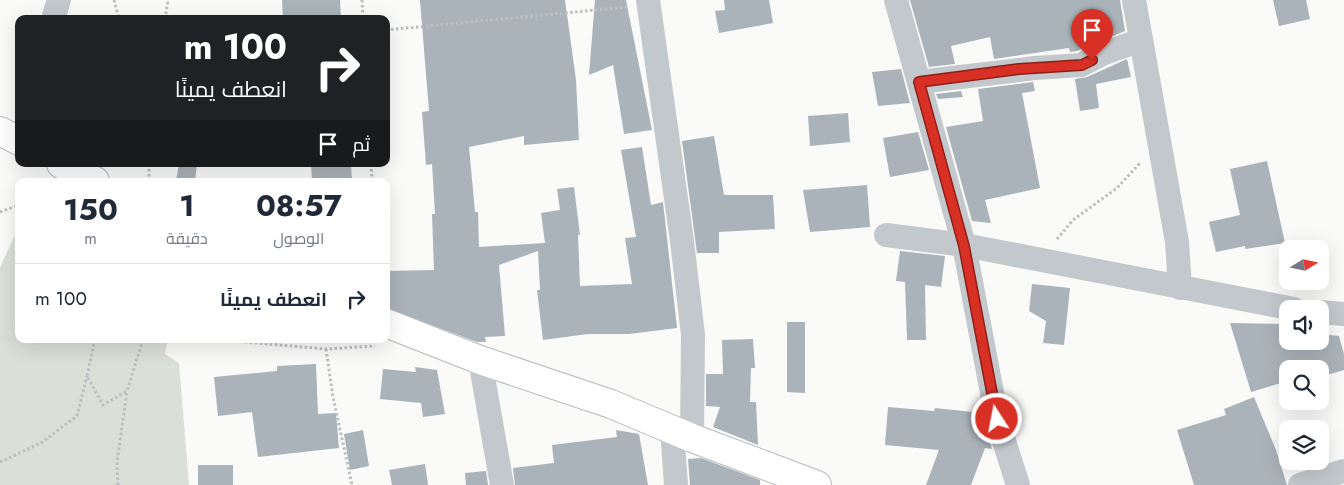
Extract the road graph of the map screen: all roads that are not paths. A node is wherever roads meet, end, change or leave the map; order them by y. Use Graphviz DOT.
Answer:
graph roads {
  1 [pos="59,0"];
  2 [pos="896,0"];
  3 [pos="1134,0"];
  4 [pos="648,3"];
  5 [pos="54,15"];
  6 [pos="1141,40"];
  7 [pos="919,82"];
  8 [pos="67,167"];
  9 [pos="89,178"];
  10 [pos="886,235"];
  11 [pos="964,246"];
  12 [pos="1180,288"];
  13 [pos="1279,306"];
  14 [pos="1329,313"];
  15 [pos="1344,314"];
  16 [pos="390,336"];
  17 [pos="480,360"];
  18 [pos="682,434"];
  19 [pos="1344,471"];
  20 [pos="502,485"];
  21 [pos="676,485"];
  22 [pos="817,485"];
  23 [pos="1018,485"];
  24 [pos="1300,485"];
  1 -- 5 [label="street"];
  2 -- 7 [label="street"];
  3 -- 6 [label="street"];
  4 -- 18 [label="street"];
  6 -- 7 [label="street"];
  6 -- 12 [label="street"];
  7 -- 11 [label="street"];
  8 -- 9 [label="street"];
  10 -- 11 [label="street"];
  11 -- 12 [label="street"];
  11 -- 23 [label="street"];
  12 -- 13 [label="street"];
  14 -- 15 [label="street"];
  16 -- 17 [label="street"];
  17 -- 18 [label="street"];
  17 -- 20 [label="street"];
  18 -- 21 [label="street"];
  18 -- 22 [label="street"];
  19 -- 24 [label="street"];
}
